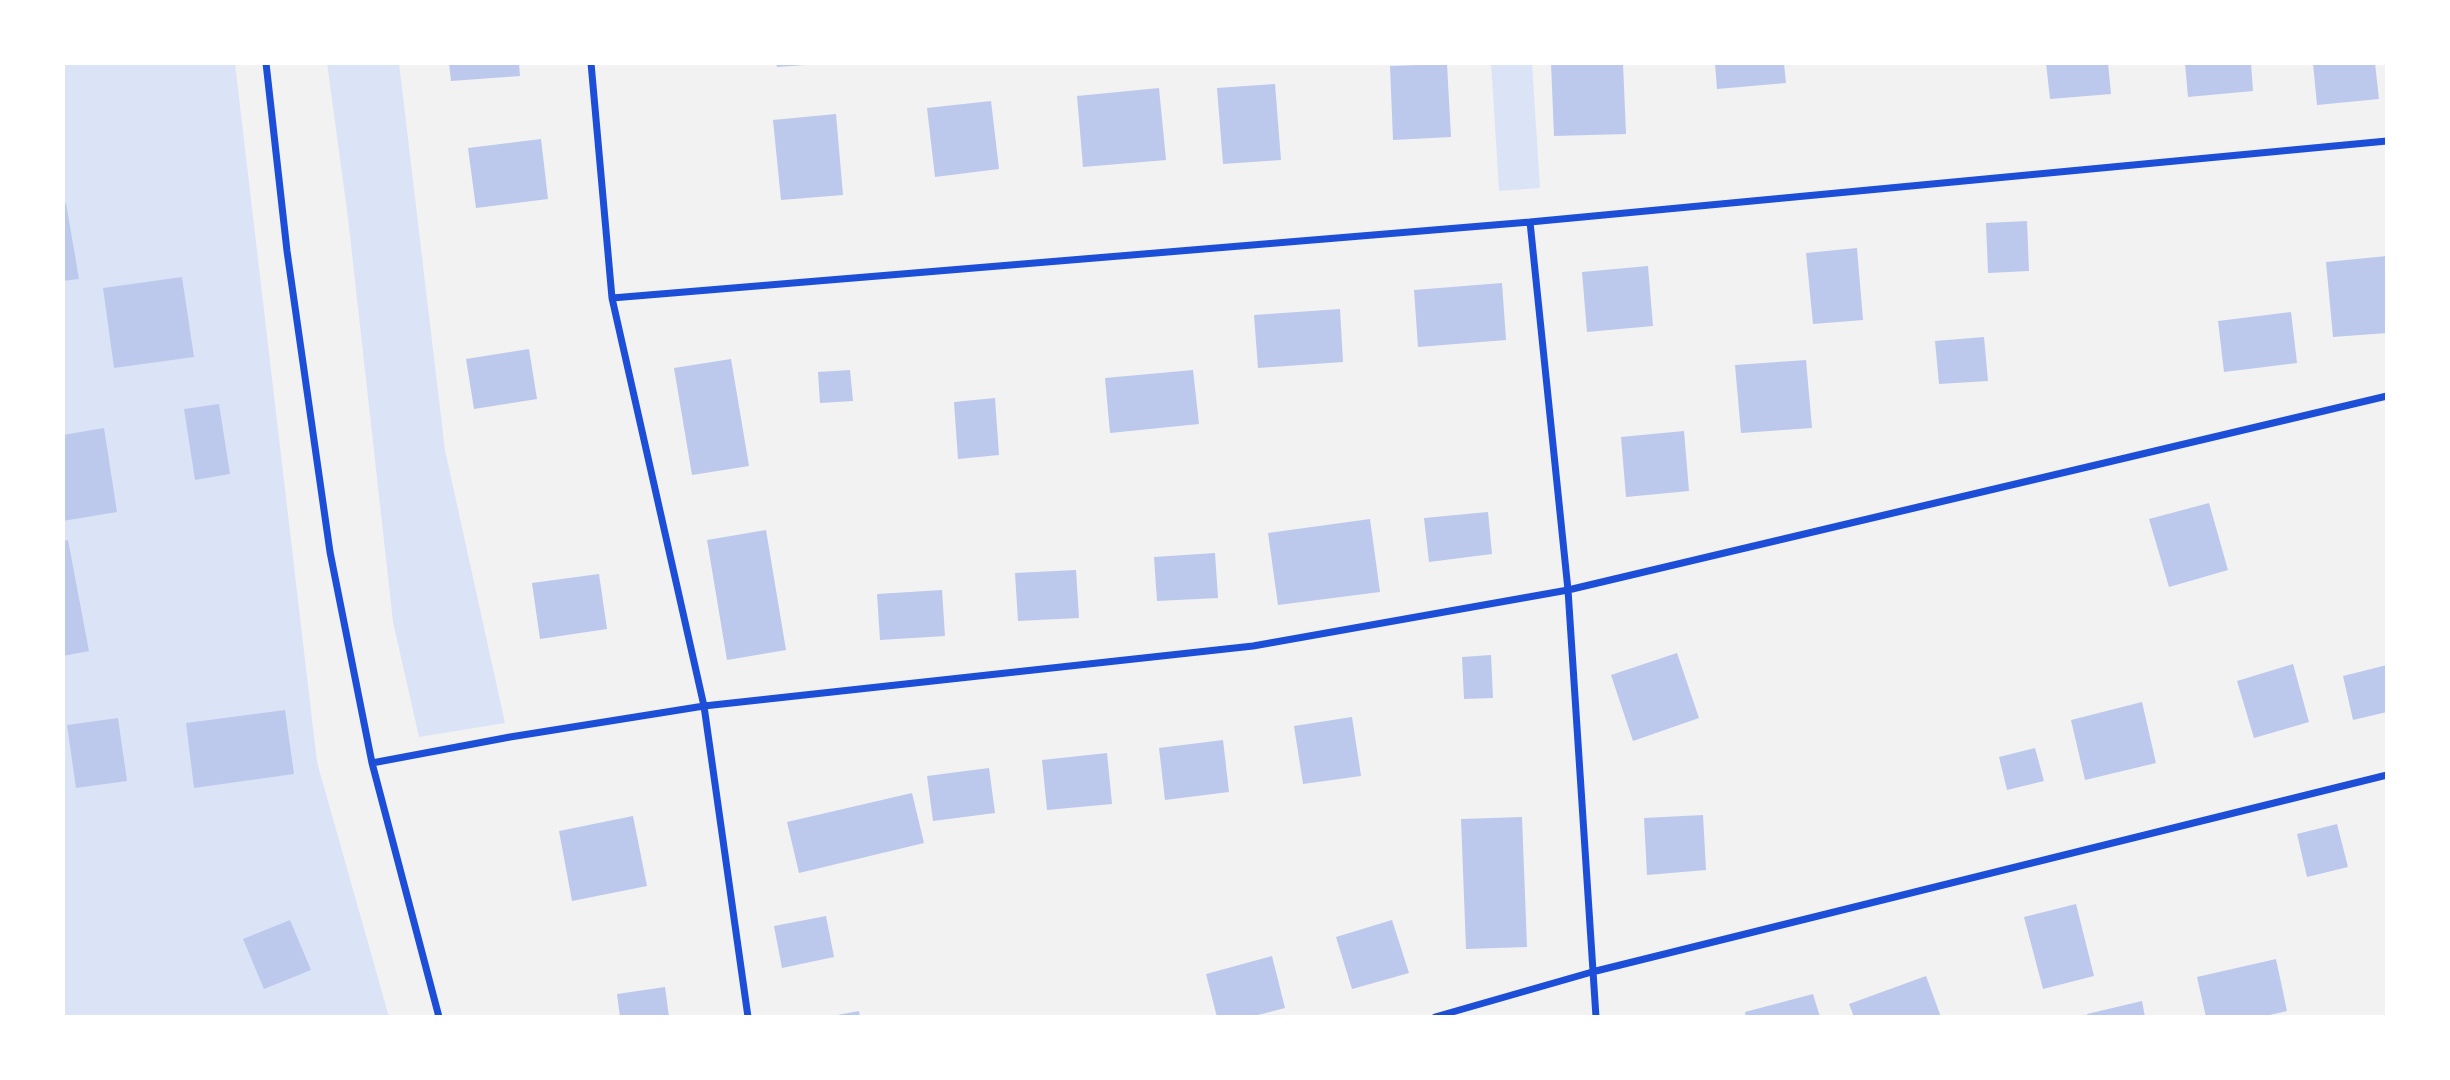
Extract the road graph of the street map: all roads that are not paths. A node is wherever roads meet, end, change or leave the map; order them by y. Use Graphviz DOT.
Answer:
graph roads {
  1 [pos="266,63"];
  2 [pos="591,63"];
  3 [pos="2387,141"];
  4 [pos="1530,222"];
  5 [pos="612,298"];
  6 [pos="2387,396"];
  7 [pos="1568,590"];
  8 [pos="705,706"];
  9 [pos="372,763"];
  10 [pos="2387,775"];
  11 [pos="1592,972"];
  12 [pos="439,1017"];
  13 [pos="748,1017"];
  14 [pos="1435,1017"];
  15 [pos="1596,1017"];
  1 -- 9 [label="street"];
  2 -- 5 [label="street"];
  3 -- 4 [label="street"];
  4 -- 5 [label="street"];
  4 -- 7 [label="street"];
  5 -- 8 [label="street"];
  6 -- 7 [label="street"];
  7 -- 8 [label="street"];
  7 -- 11 [label="street"];
  8 -- 9 [label="street"];
  8 -- 13 [label="street"];
  9 -- 12 [label="street"];
  10 -- 11 [label="street"];
  11 -- 14 [label="street"];
  11 -- 15 [label="street"];
}
